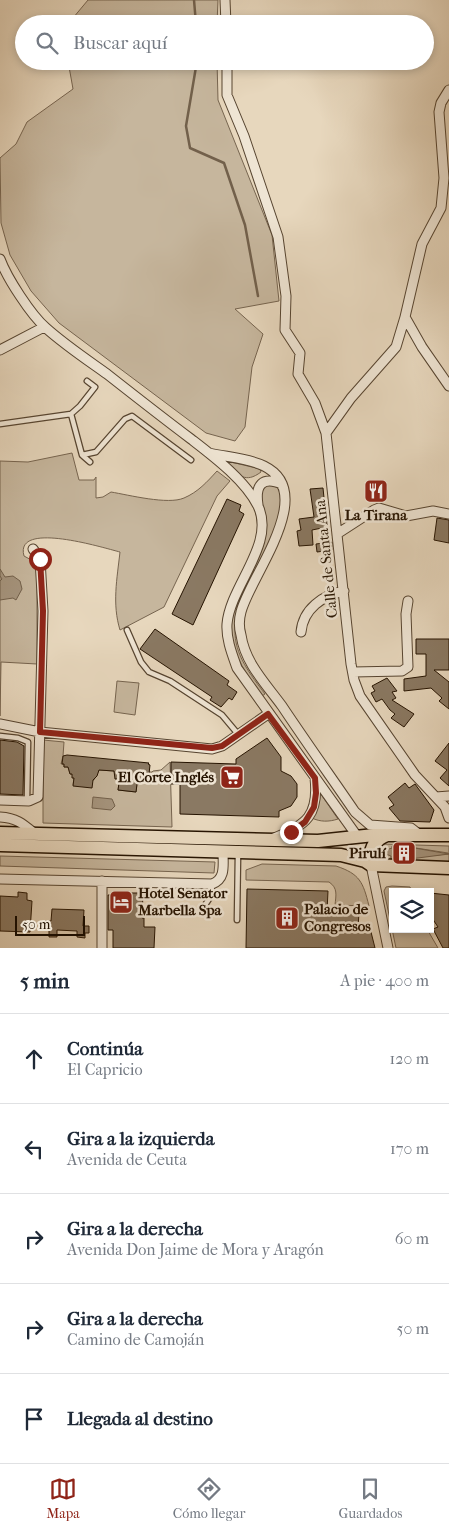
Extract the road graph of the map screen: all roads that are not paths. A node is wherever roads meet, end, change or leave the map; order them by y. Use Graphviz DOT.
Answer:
graph roads {
  1 [pos="225,0"];
  2 [pos="226,15"];
  3 [pos="227,70"];
  4 [pos="449,90"];
  5 [pos="0,259"];
  6 [pos="405,316"];
  7 [pos="44,327"];
  8 [pos="0,350"];
  9 [pos="87,381"];
  10 [pos="449,386"];
  11 [pos="71,414"];
  12 [pos="0,424"];
  13 [pos="326,433"];
  14 [pos="209,452"];
  15 [pos="82,455"];
  16 [pos="191,460"];
  17 [pos="90,462"];
  18 [pos="282,484"];
  19 [pos="258,507"];
  20 [pos="449,514"];
  21 [pos="337,534"];
  22 [pos="33,549"];
  23 [pos="344,591"];
  24 [pos="408,601"];
  25 [pos="127,630"];
  26 [pos="301,632"];
  27 [pos="353,672"];
  28 [pos="268,714"];
  29 [pos="0,724"];
  30 [pos="40,732"];
  31 [pos="0,736"];
  32 [pos="239,736"];
  33 [pos="315,778"];
  34 [pos="449,796"];
  35 [pos="436,797"];
  36 [pos="0,800"];
  37 [pos="27,801"];
  38 [pos="0,817"];
  39 [pos="449,818"];
  40 [pos="0,832"];
  41 [pos="34,833"];
  42 [pos="388,834"];
  43 [pos="420,835"];
  44 [pos="449,835"];
  45 [pos="357,836"];
  46 [pos="268,840"];
  47 [pos="0,845"];
  48 [pos="223,852"];
  49 [pos="238,852"];
  50 [pos="369,860"];
  51 [pos="449,868"];
  52 [pos="0,879"];
  53 [pos="102,881"];
  54 [pos="212,884"];
  55 [pos="204,908"];
  56 [pos="237,920"];
  57 [pos="102,948"];
  58 [pos="388,948"];
  1 -- 2 [label="street"];
  3 -- 13 [label="street, Calle de Santa Ana"];
  4 -- 6 [label="street"];
  5 -- 7 [label="street"];
  6 -- 10 [label="street"];
  6 -- 13 [label="street"];
  7 -- 8 [label="street"];
  7 -- 14 [label="street"];
  9 -- 11 [label="lane"];
  11 -- 12 [label="lane"];
  11 -- 15 [label="lane"];
  13 -- 21 [label="street, Calle de Santa Ana"];
  14 -- 18 [label="street"];
  14 -- 19 [label="street"];
  15 -- 16 [label="lane"];
  15 -- 17 [label="lane"];
  18 -- 19 [label="street"];
  18 -- 43 [label="street"];
  19 -- 28 [label="street"];
  20 -- 21 [label="street"];
  21 -- 23 [label="street, Calle de Santa Ana"];
  22 -- 30 [label="street"];
  23 -- 26 [label="street"];
  23 -- 27 [label="street, Calle de Santa Ana"];
  24 -- 27 [label="street"];
  25 -- 32 [label="lane"];
  27 -- 35 [label="street, Calle de Santa Ana"];
  28 -- 32 [label="street"];
  28 -- 33 [label="street"];
  29 -- 30 [label="street"];
  30 -- 32 [label="street"];
  30 -- 37 [label="street"];
  31 -- 37 [label="lane"];
  33 -- 45 [label="street"];
  33 -- 46 [label="street"];
  34 -- 35 [label="street"];
  35 -- 39 [label="street, Calle de Santa Ana"];
  36 -- 37 [label="street"];
  38 -- 41 [label="street"];
  40 -- 41 [label="main road"];
  41 -- 46 [label="main road"];
  42 -- 43 [label="main road"];
  42 -- 45 [label="main road"];
  42 -- 50 [label="main road"];
  43 -- 44 [label="main road"];
  45 -- 46 [label="main road"];
  45 -- 50 [label="main road"];
  47 -- 48 [label="main road"];
  48 -- 49 [label="main road"];
  48 -- 54 [label="street"];
  49 -- 50 [label="main road"];
  49 -- 56 [label="lane"];
  50 -- 51 [label="main road"];
  50 -- 58 [label="street"];
  52 -- 53 [label="street"];
  53 -- 54 [label="street"];
  53 -- 57 [label="street"];
  54 -- 55 [label="lane"];
}
